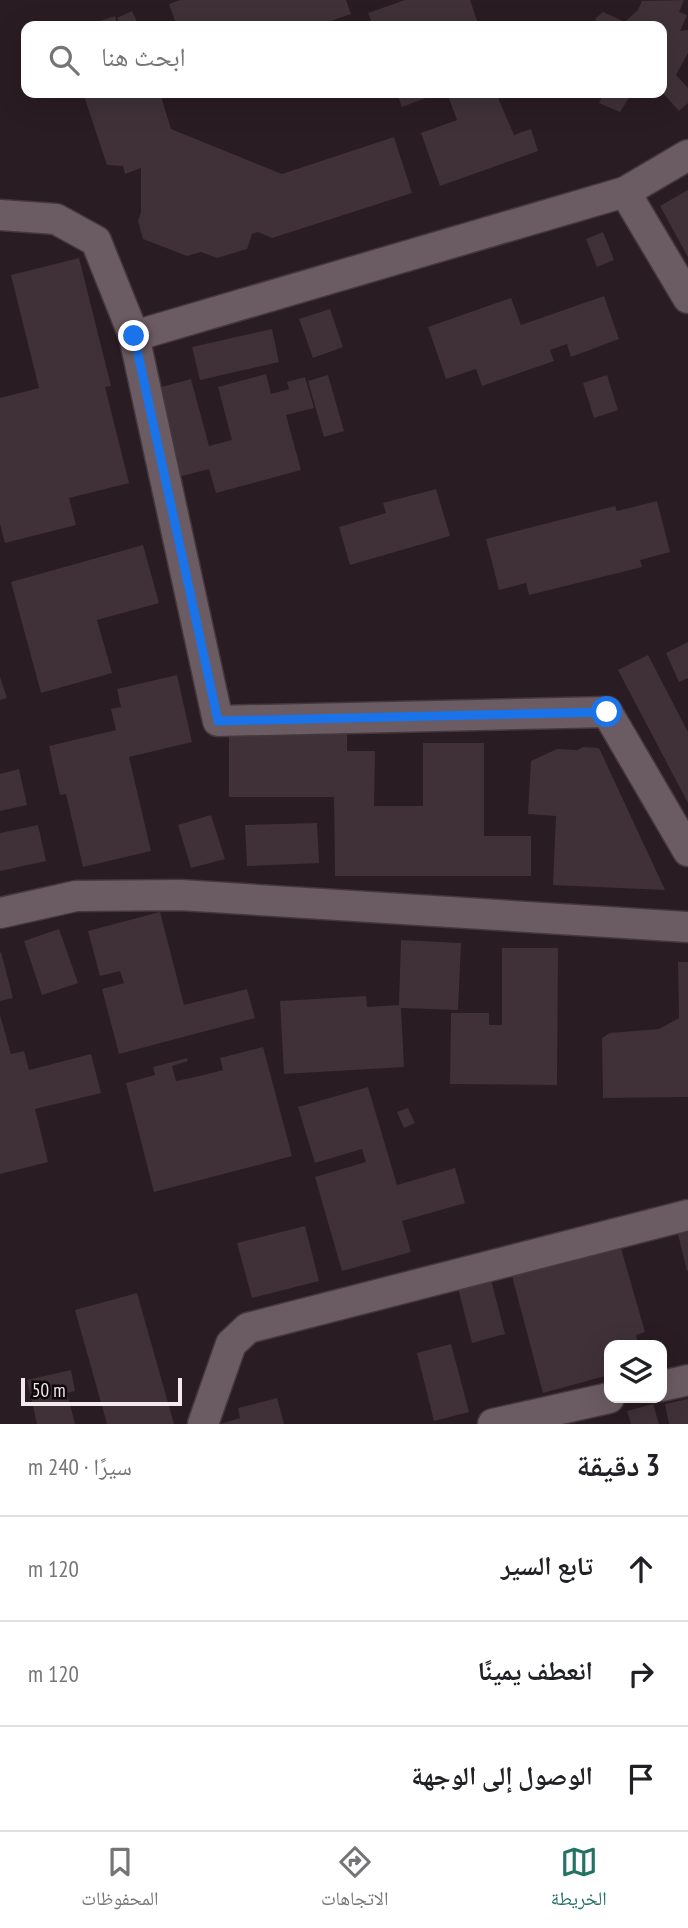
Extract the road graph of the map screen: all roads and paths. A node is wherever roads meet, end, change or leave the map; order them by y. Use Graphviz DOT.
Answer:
graph roads {
  1 [pos="688,155"];
  2 [pos="625,192"];
  3 [pos="0,215"];
  4 [pos="688,298"];
  5 [pos="134,336"];
  6 [pos="688,851"];
  7 [pos="0,913"];
  8 [pos="688,927"];
  9 [pos="688,1215"];
  10 [pos="688,1380"];
  11 [pos="667,1385"];
  12 [pos="604,1399"];
  13 [pos="203,1424"];
  14 [pos="493,1424"];
  1 -- 2 [label="street"];
  2 -- 4 [label="street"];
  2 -- 5 [label="street"];
  3 -- 5 [label="street"];
  5 -- 6 [label="street"];
  7 -- 8 [label="street"];
  9 -- 13 [label="street"];
  10 -- 11 [label="street"];
  12 -- 14 [label="street"];
}
